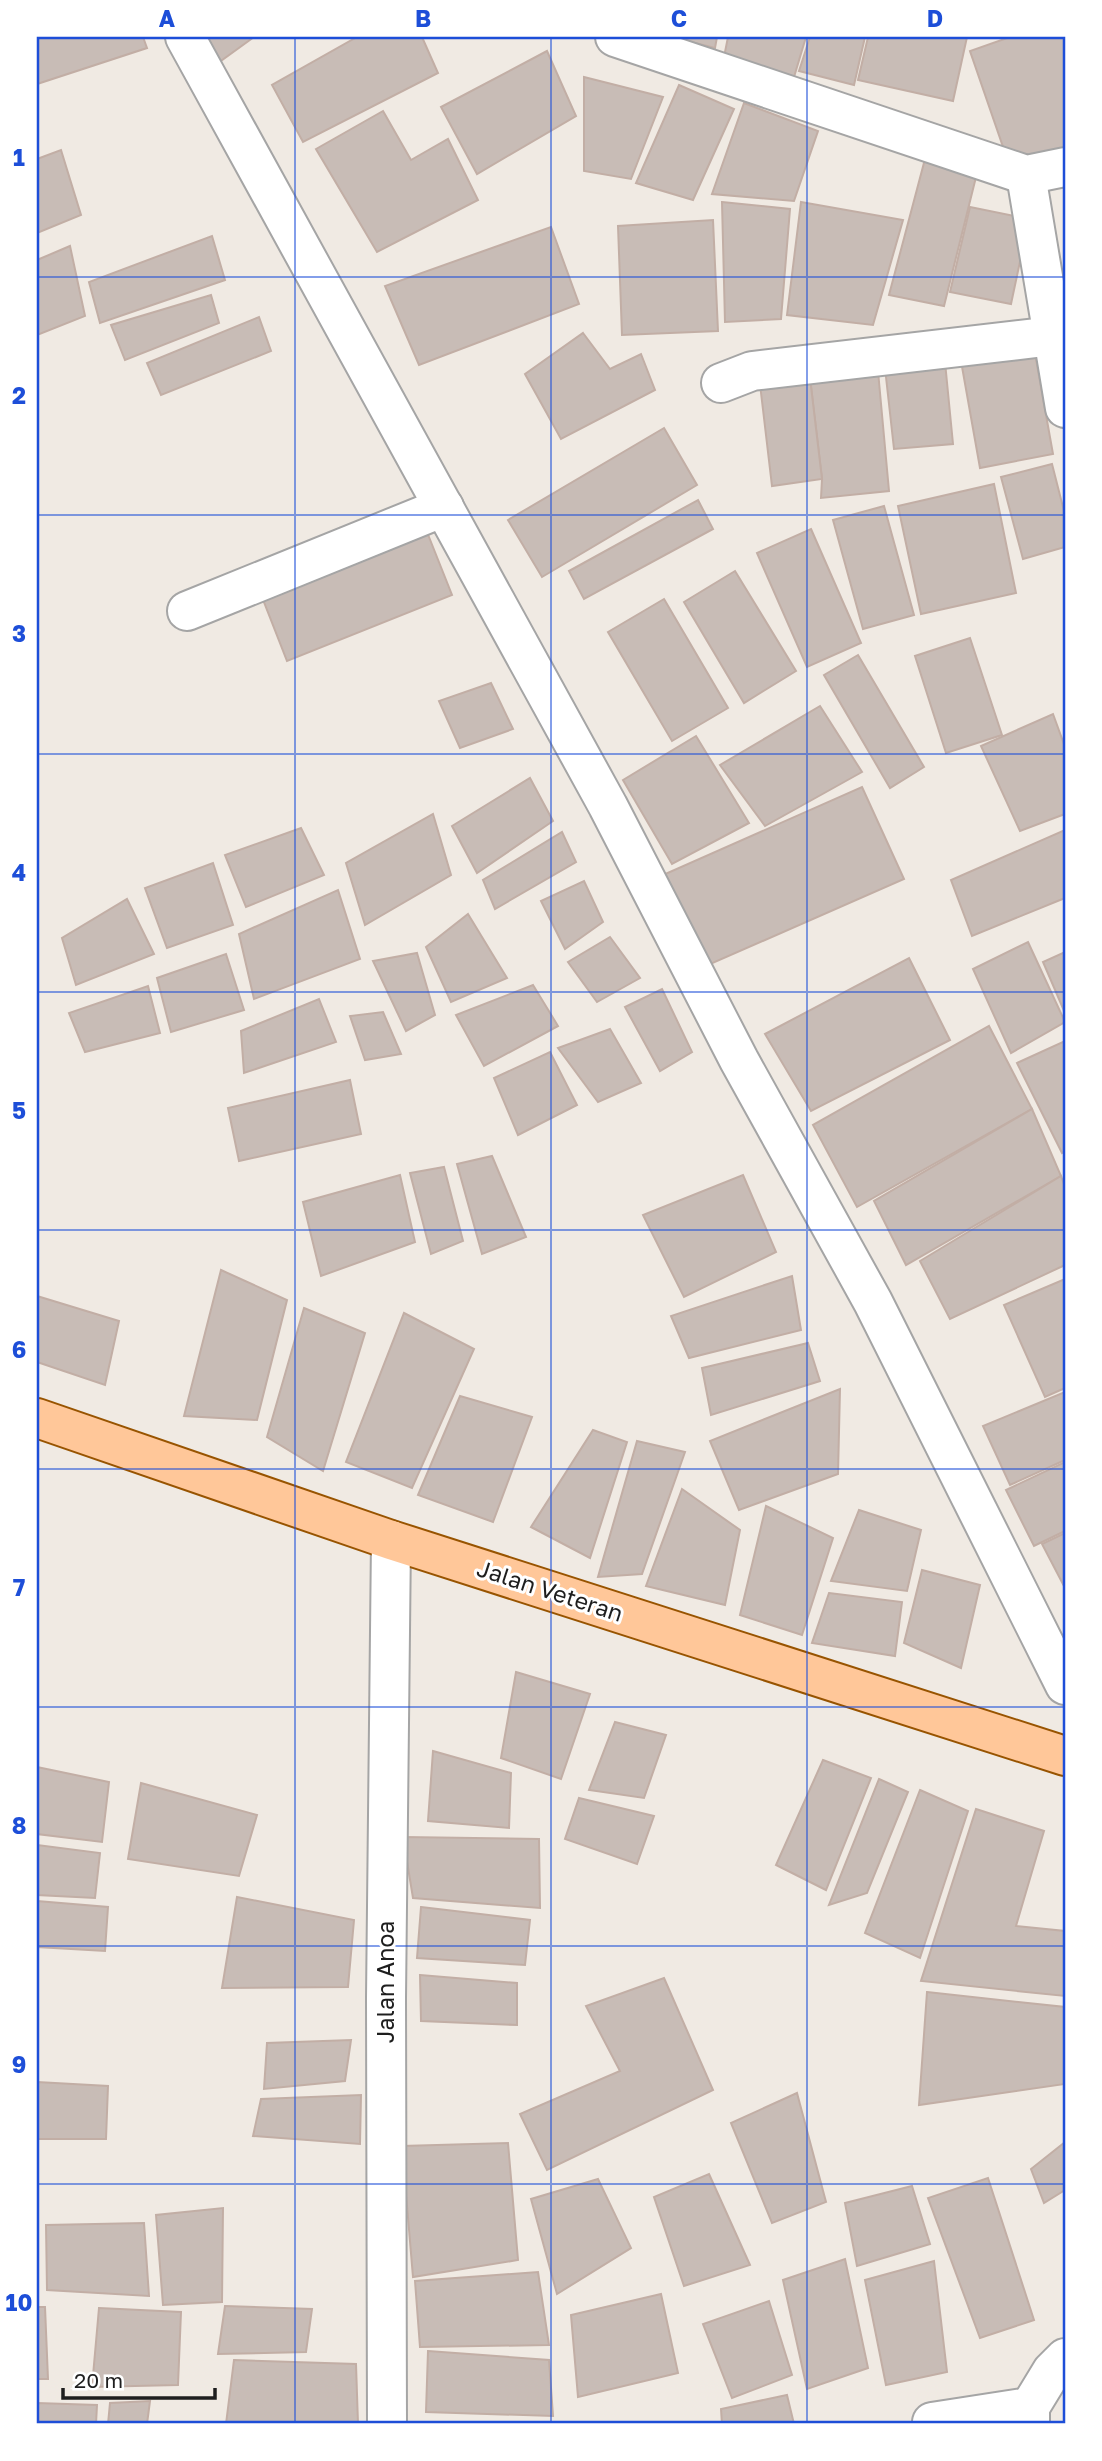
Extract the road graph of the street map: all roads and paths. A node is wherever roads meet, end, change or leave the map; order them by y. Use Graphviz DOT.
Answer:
graph roads {
  1 [pos="185,37"];
  2 [pos="615,37"];
  3 [pos="1065,167"];
  4 [pos="1026,175"];
  5 [pos="1053,336"];
  6 [pos="721,383"];
  7 [pos="1065,408"];
  8 [pos="444,507"];
  9 [pos="187,611"];
  10 [pos="37,1418"];
  11 [pos="391,1540"];
  12 [pos="1065,1685"];
  13 [pos="1065,1756"];
  14 [pos="1065,2358"];
  15 [pos="1030,2416"];
  16 [pos="932,2422"];
  17 [pos="387,2424"];
  1 -- 8 [label="street"];
  2 -- 4 [label="street"];
  3 -- 4 [label="street"];
  4 -- 5 [label="street"];
  5 -- 6 [label="street"];
  5 -- 7 [label="street"];
  8 -- 9 [label="street"];
  8 -- 12 [label="street"];
  10 -- 11 [label="main road, Jalan Veteran"];
  11 -- 13 [label="main road, Jalan Veteran"];
  11 -- 17 [label="street, Jalan Anoa"];
  14 -- 15 [label="street"];
  15 -- 16 [label="street"];
}
